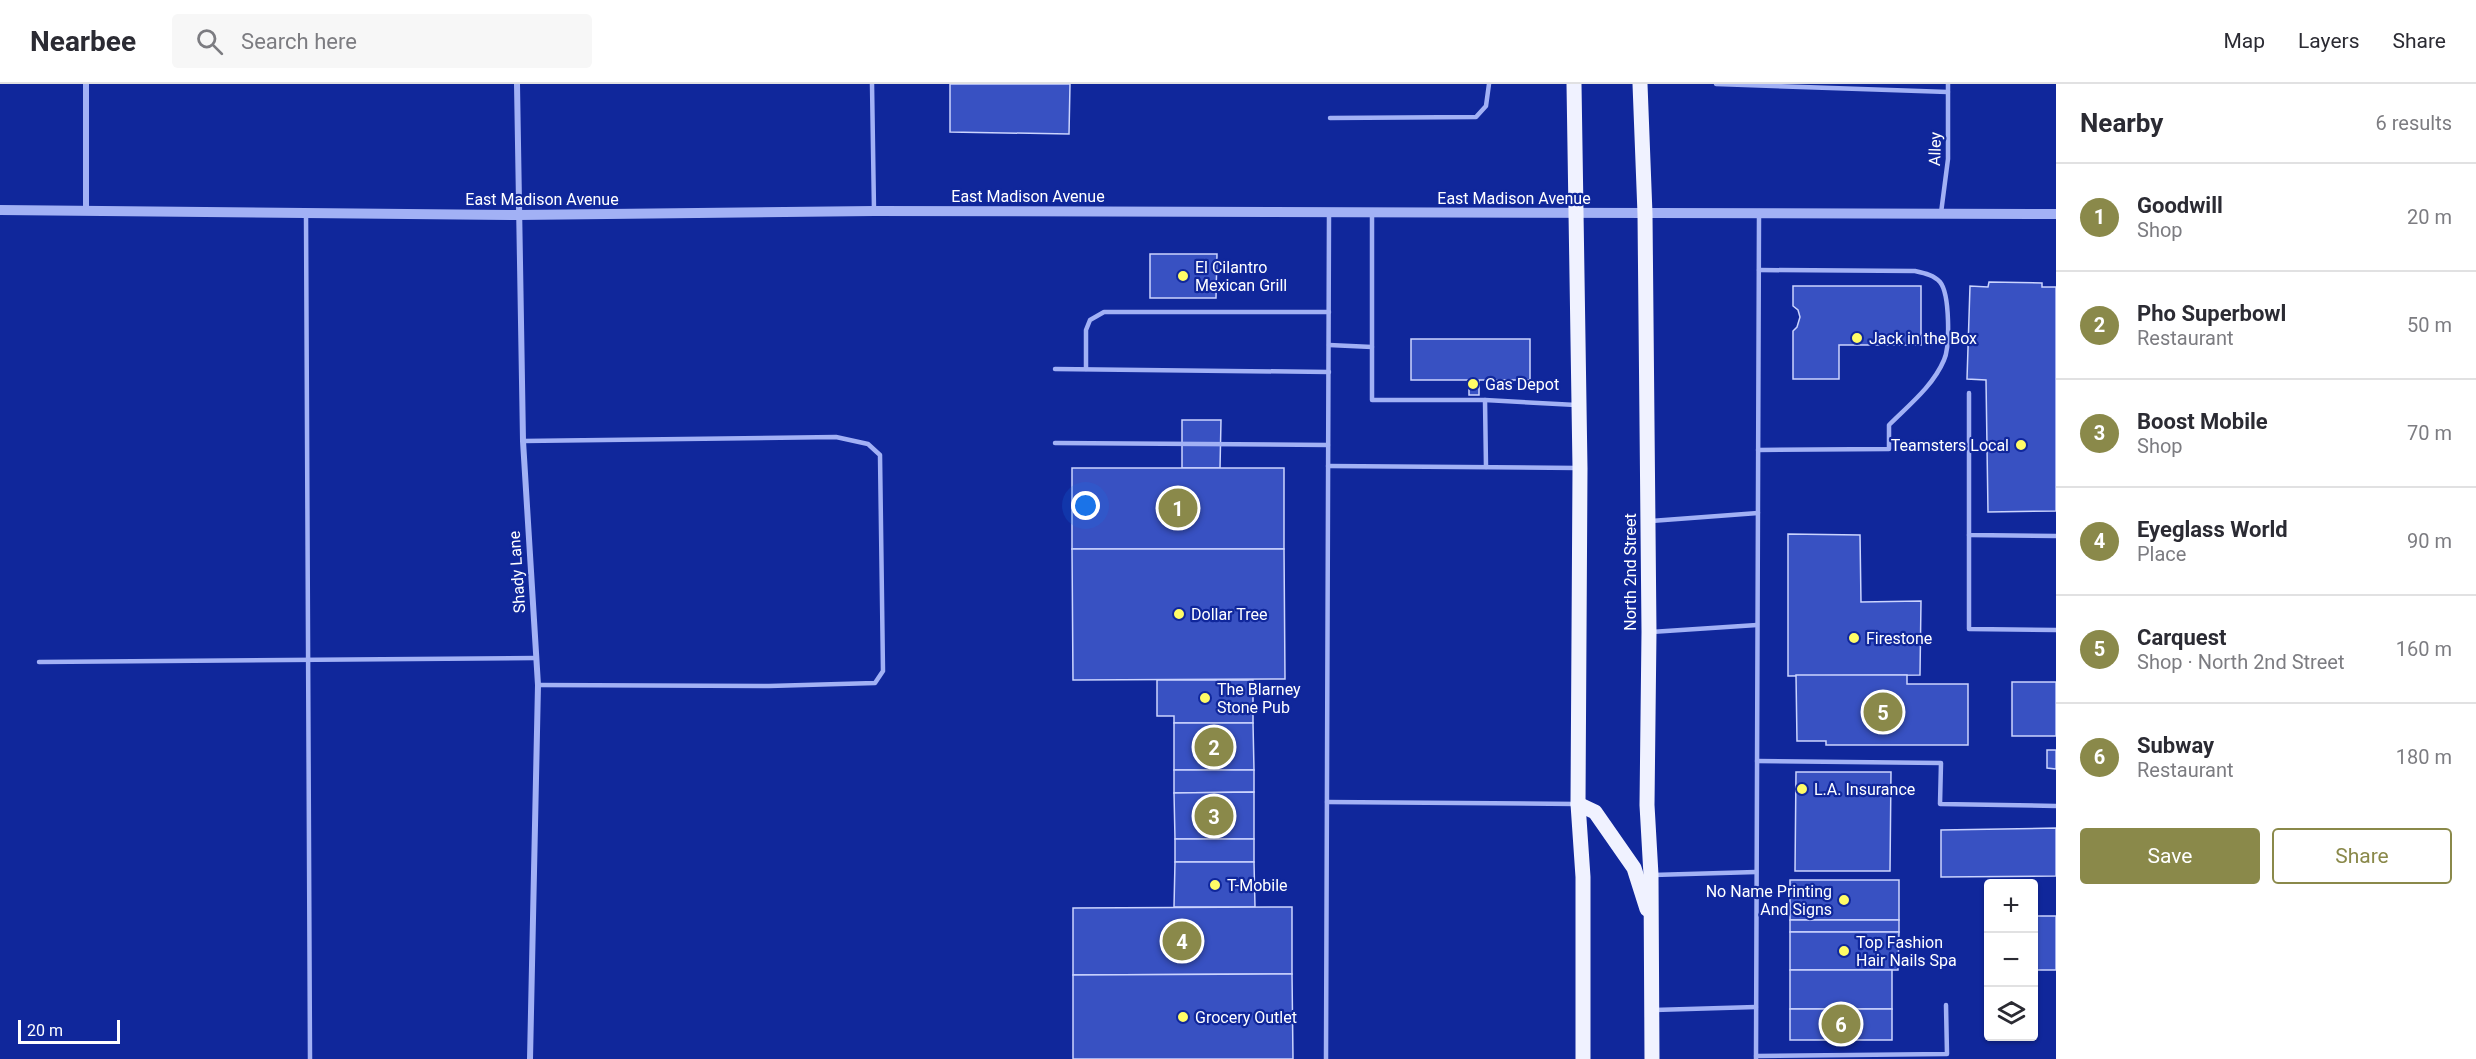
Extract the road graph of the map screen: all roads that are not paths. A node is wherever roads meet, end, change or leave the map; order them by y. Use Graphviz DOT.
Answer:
graph roads {
  1 [pos="86,84"];
  2 [pos="517,84"];
  3 [pos="872,84"];
  4 [pos="1489,84"];
  5 [pos="1574,84"];
  6 [pos="1640,84"];
  7 [pos="1716,84"];
  8 [pos="1948,84"];
  9 [pos="1888,86"];
  10 [pos="1948,92"];
  11 [pos="1330,118"];
  12 [pos="0,210"];
  13 [pos="86,210"];
  14 [pos="306,211"];
  15 [pos="874,212"];
  16 [pos="1329,212"];
  17 [pos="1372,212"];
  18 [pos="1759,212"];
  19 [pos="1576,213"];
  20 [pos="1644,214"];
  21 [pos="1941,214"];
  22 [pos="2056,214"];
  23 [pos="518,215"];
  24 [pos="1759,270"];
  25 [pos="1329,312"];
  26 [pos="1329,345"];
  27 [pos="1372,347"];
  28 [pos="1055,369"];
  29 [pos="1086,369"];
  30 [pos="1329,372"];
  31 [pos="1969,393"];
  32 [pos="1485,400"];
  33 [pos="1577,405"];
  34 [pos="523,441"];
  35 [pos="1055,443"];
  36 [pos="1328,445"];
  37 [pos="1758,450"];
  38 [pos="1328,466"];
  39 [pos="1486,467"];
  40 [pos="1580,468"];
  41 [pos="1758,513"];
  42 [pos="1648,521"];
  43 [pos="1969,535"];
  44 [pos="2056,536"];
  45 [pos="1757,625"];
  46 [pos="2056,630"];
  47 [pos="1649,632"];
  48 [pos="536,658"];
  49 [pos="306,660"];
  50 [pos="39,662"];
  51 [pos="538,685"];
  52 [pos="1757,761"];
  53 [pos="1327,801"];
  54 [pos="1578,804"];
  55 [pos="2056,806"];
  56 [pos="1756,872"];
  57 [pos="1651,875"];
  58 [pos="1651,923"];
  59 [pos="1946,1005"];
  60 [pos="1756,1007"];
  61 [pos="1652,1010"];
  62 [pos="1756,1058"];
  63 [pos="310,1059"];
  64 [pos="530,1059"];
  65 [pos="1326,1059"];
  66 [pos="1583,1059"];
  67 [pos="1652,1059"];
  1 -- 13 [label="street"];
  2 -- 23 [label="street, Shady Lane"];
  3 -- 15 [label="lane"];
  4 -- 11 [label="lane"];
  5 -- 19 [label="main road"];
  6 -- 20 [label="main road, North 2nd Street"];
  7 -- 9 [label="lane"];
  8 -- 10 [label="lane, Alley"];
  9 -- 10 [label="lane"];
  10 -- 21 [label="lane, Alley"];
  12 -- 13 [label="street, East Madison Avenue"];
  13 -- 14 [label="street, East Madison Avenue"];
  14 -- 23 [label="street, East Madison Avenue"];
  14 -- 49 [label="lane"];
  15 -- 16 [label="street, East Madison Avenue"];
  15 -- 23 [label="street, East Madison Avenue"];
  16 -- 17 [label="street, East Madison Avenue"];
  16 -- 25 [label="lane"];
  17 -- 19 [label="street, East Madison Avenue"];
  17 -- 27 [label="lane"];
  18 -- 20 [label="street, East Madison Avenue"];
  18 -- 21 [label="street, East Madison Avenue"];
  18 -- 24 [label="lane"];
  19 -- 20 [label="street, East Madison Avenue"];
  19 -- 33 [label="main road"];
  20 -- 42 [label="main road, North 2nd Street"];
  21 -- 22 [label="street, East Madison Avenue"];
  23 -- 34 [label="street, Shady Lane"];
  24 -- 37 [label="lane"];
  24 -- 37 [label="lane"];
  25 -- 26 [label="lane"];
  25 -- 29 [label="lane"];
  26 -- 27 [label="lane"];
  26 -- 30 [label="lane"];
  27 -- 32 [label="lane"];
  28 -- 29 [label="lane"];
  29 -- 30 [label="lane"];
  30 -- 36 [label="lane"];
  31 -- 43 [label="lane"];
  32 -- 33 [label="lane"];
  32 -- 39 [label="lane"];
  33 -- 40 [label="main road"];
  34 -- 48 [label="street, Shady Lane"];
  34 -- 51 [label="lane"];
  35 -- 36 [label="lane"];
  36 -- 38 [label="lane"];
  37 -- 41 [label="lane"];
  38 -- 39 [label="lane"];
  38 -- 53 [label="lane"];
  39 -- 40 [label="lane"];
  40 -- 54 [label="main road"];
  41 -- 42 [label="lane"];
  41 -- 45 [label="lane"];
  42 -- 47 [label="main road, North 2nd Street"];
  43 -- 44 [label="lane"];
  43 -- 46 [label="lane"];
  45 -- 47 [label="lane"];
  45 -- 52 [label="lane"];
  47 -- 57 [label="main road, North 2nd Street"];
  48 -- 49 [label="lane"];
  48 -- 51 [label="street, Shady Lane"];
  49 -- 50 [label="lane"];
  49 -- 63 [label="lane"];
  51 -- 64 [label="street, Shady Lane"];
  52 -- 55 [label="lane"];
  52 -- 56 [label="lane"];
  53 -- 54 [label="lane"];
  53 -- 65 [label="lane"];
  54 -- 58 [label="main road"];
  54 -- 66 [label="main road"];
  56 -- 57 [label="lane"];
  56 -- 60 [label="lane"];
  57 -- 58 [label="main road, North 2nd Street"];
  58 -- 61 [label="main road, North 2nd Street"];
  59 -- 62 [label="lane"];
  60 -- 61 [label="lane"];
  60 -- 62 [label="lane"];
  61 -- 67 [label="main road, North 2nd Street"];
}
